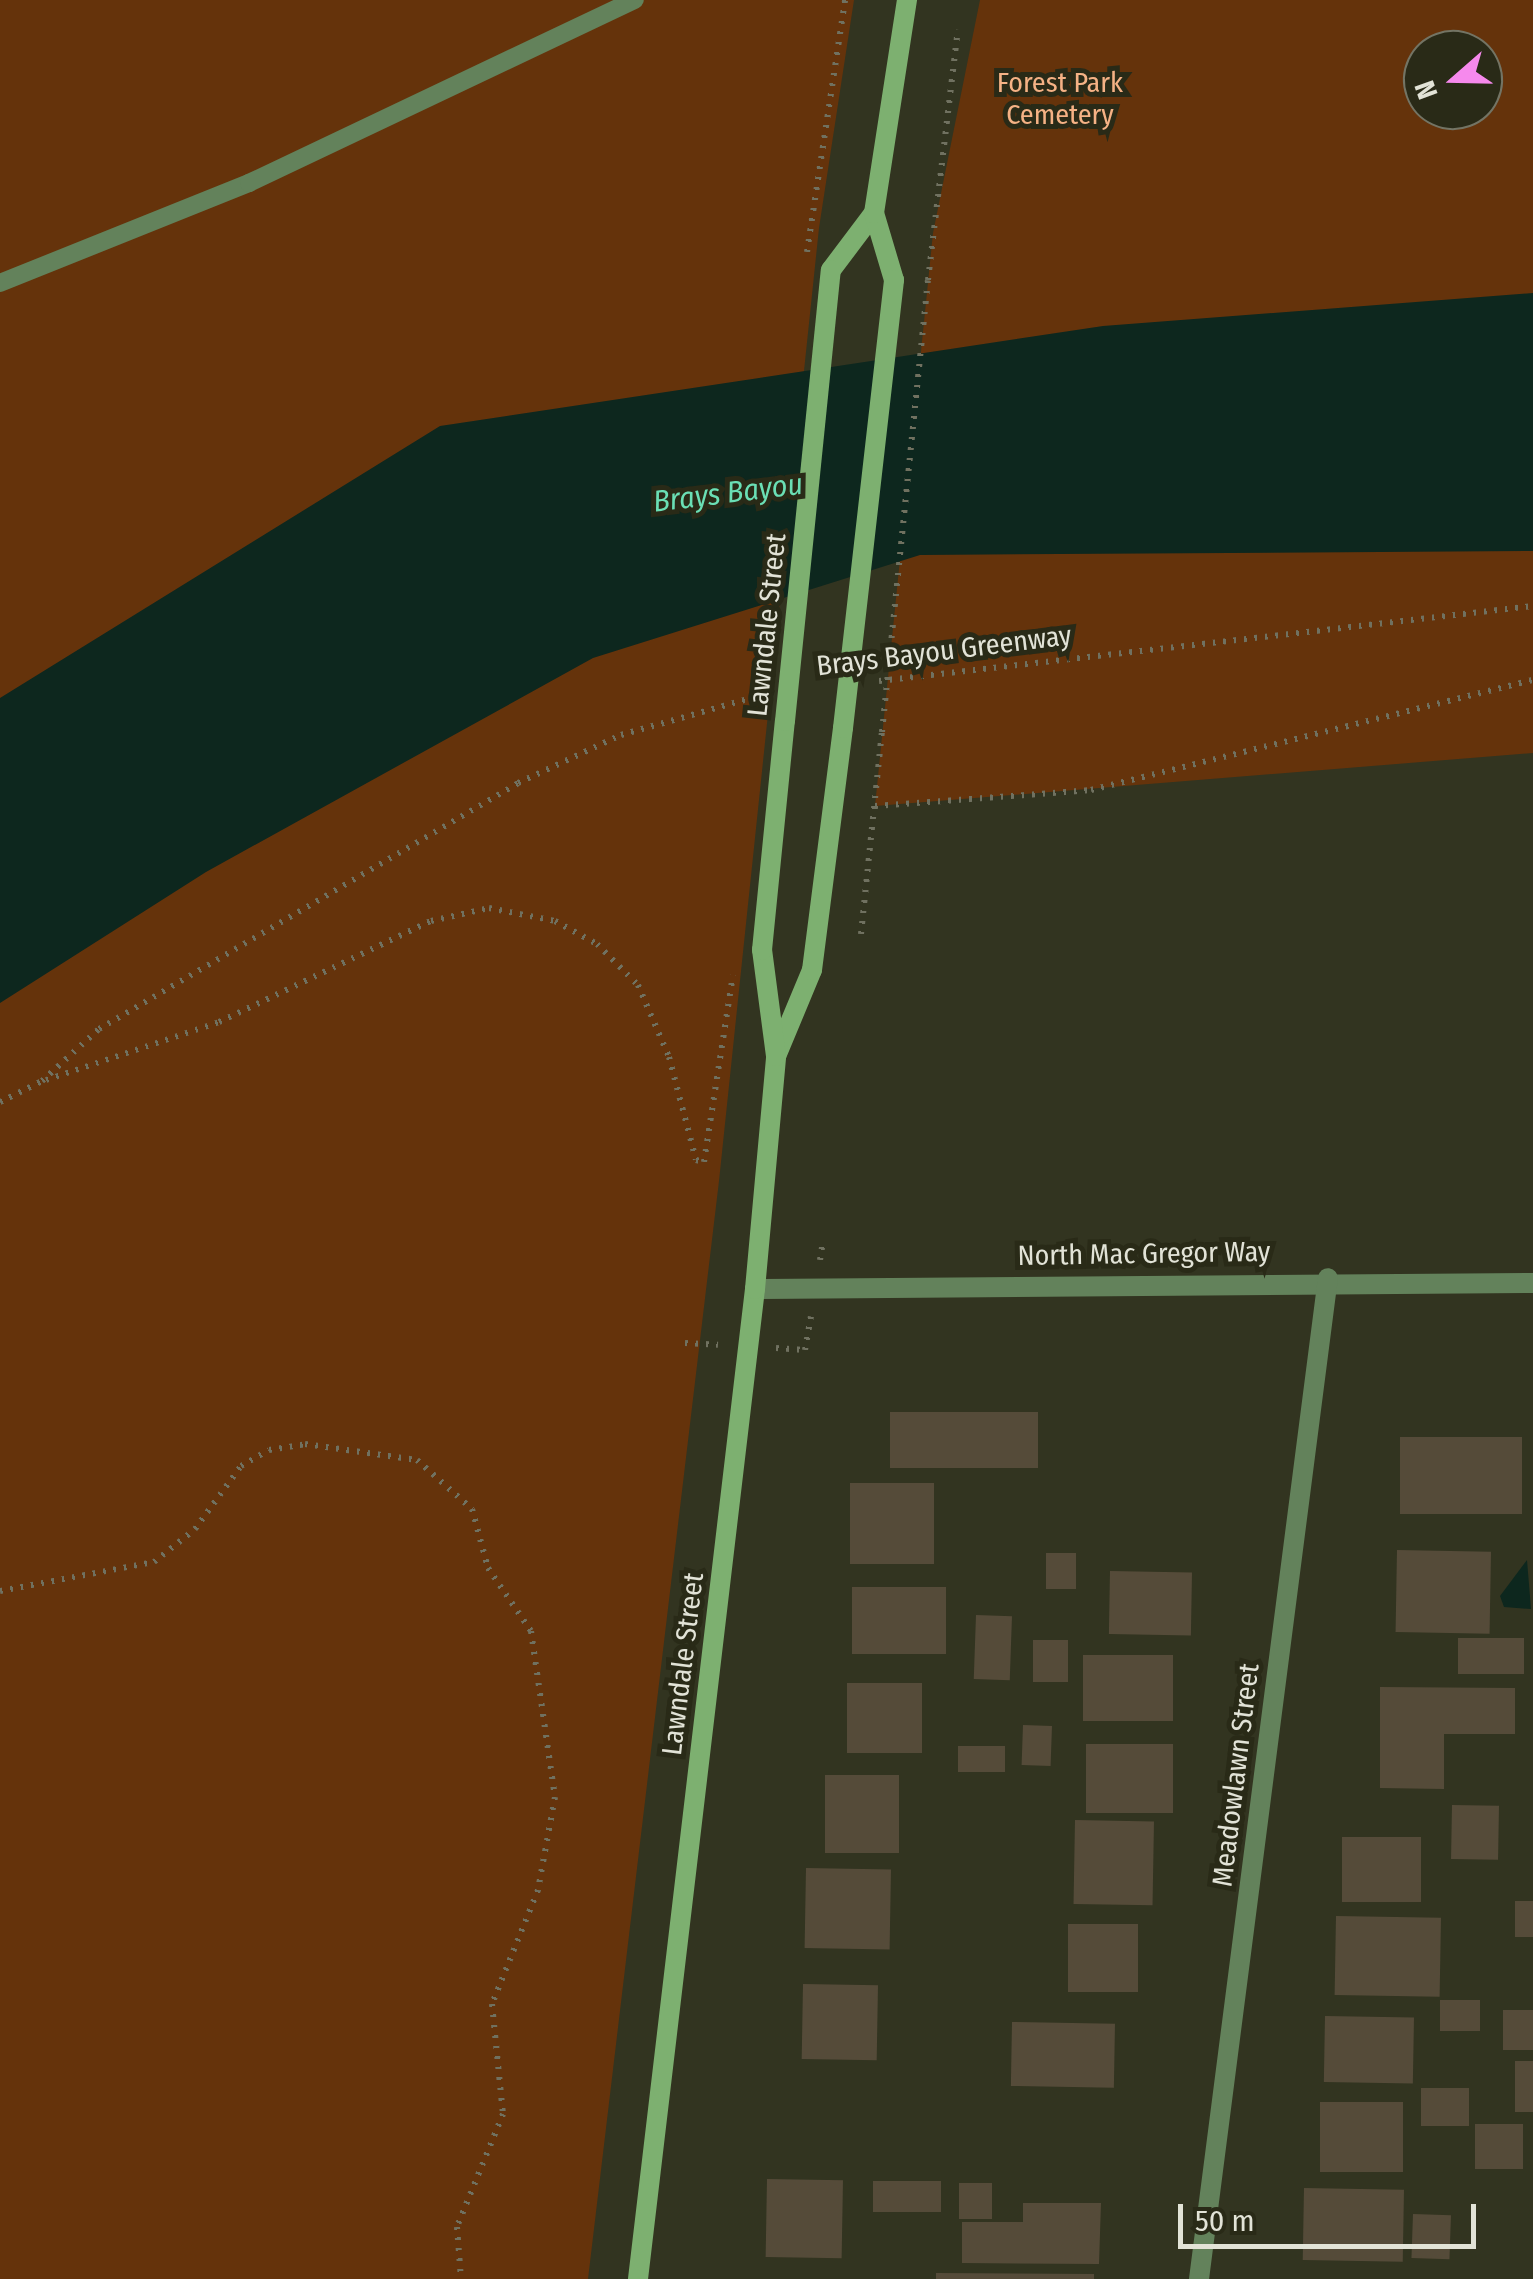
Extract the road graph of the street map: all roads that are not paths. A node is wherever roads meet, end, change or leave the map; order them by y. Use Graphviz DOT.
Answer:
graph roads {
  1 [pos="635,0"];
  2 [pos="907,0"];
  3 [pos="874,213"];
  4 [pos="0,283"];
  5 [pos="776,1056"];
  6 [pos="1328,1278"];
  7 [pos="1533,1283"];
  8 [pos="755,1288"];
  9 [pos="638,2279"];
  10 [pos="1199,2279"];
  1 -- 4 [label="lane"];
  2 -- 3 [label="main road, Lawndale Street"];
  3 -- 5 [label="main road, Lawndale Street, bridge"];
  3 -- 5 [label="main road, Lawndale Street, bridge"];
  5 -- 8 [label="main road, Lawndale Street"];
  6 -- 7 [label="street, North Mac Gregor Way"];
  6 -- 8 [label="street, North Mac Gregor Way"];
  6 -- 10 [label="street, Meadowlawn Street"];
  8 -- 9 [label="main road, Lawndale Street"];
}
